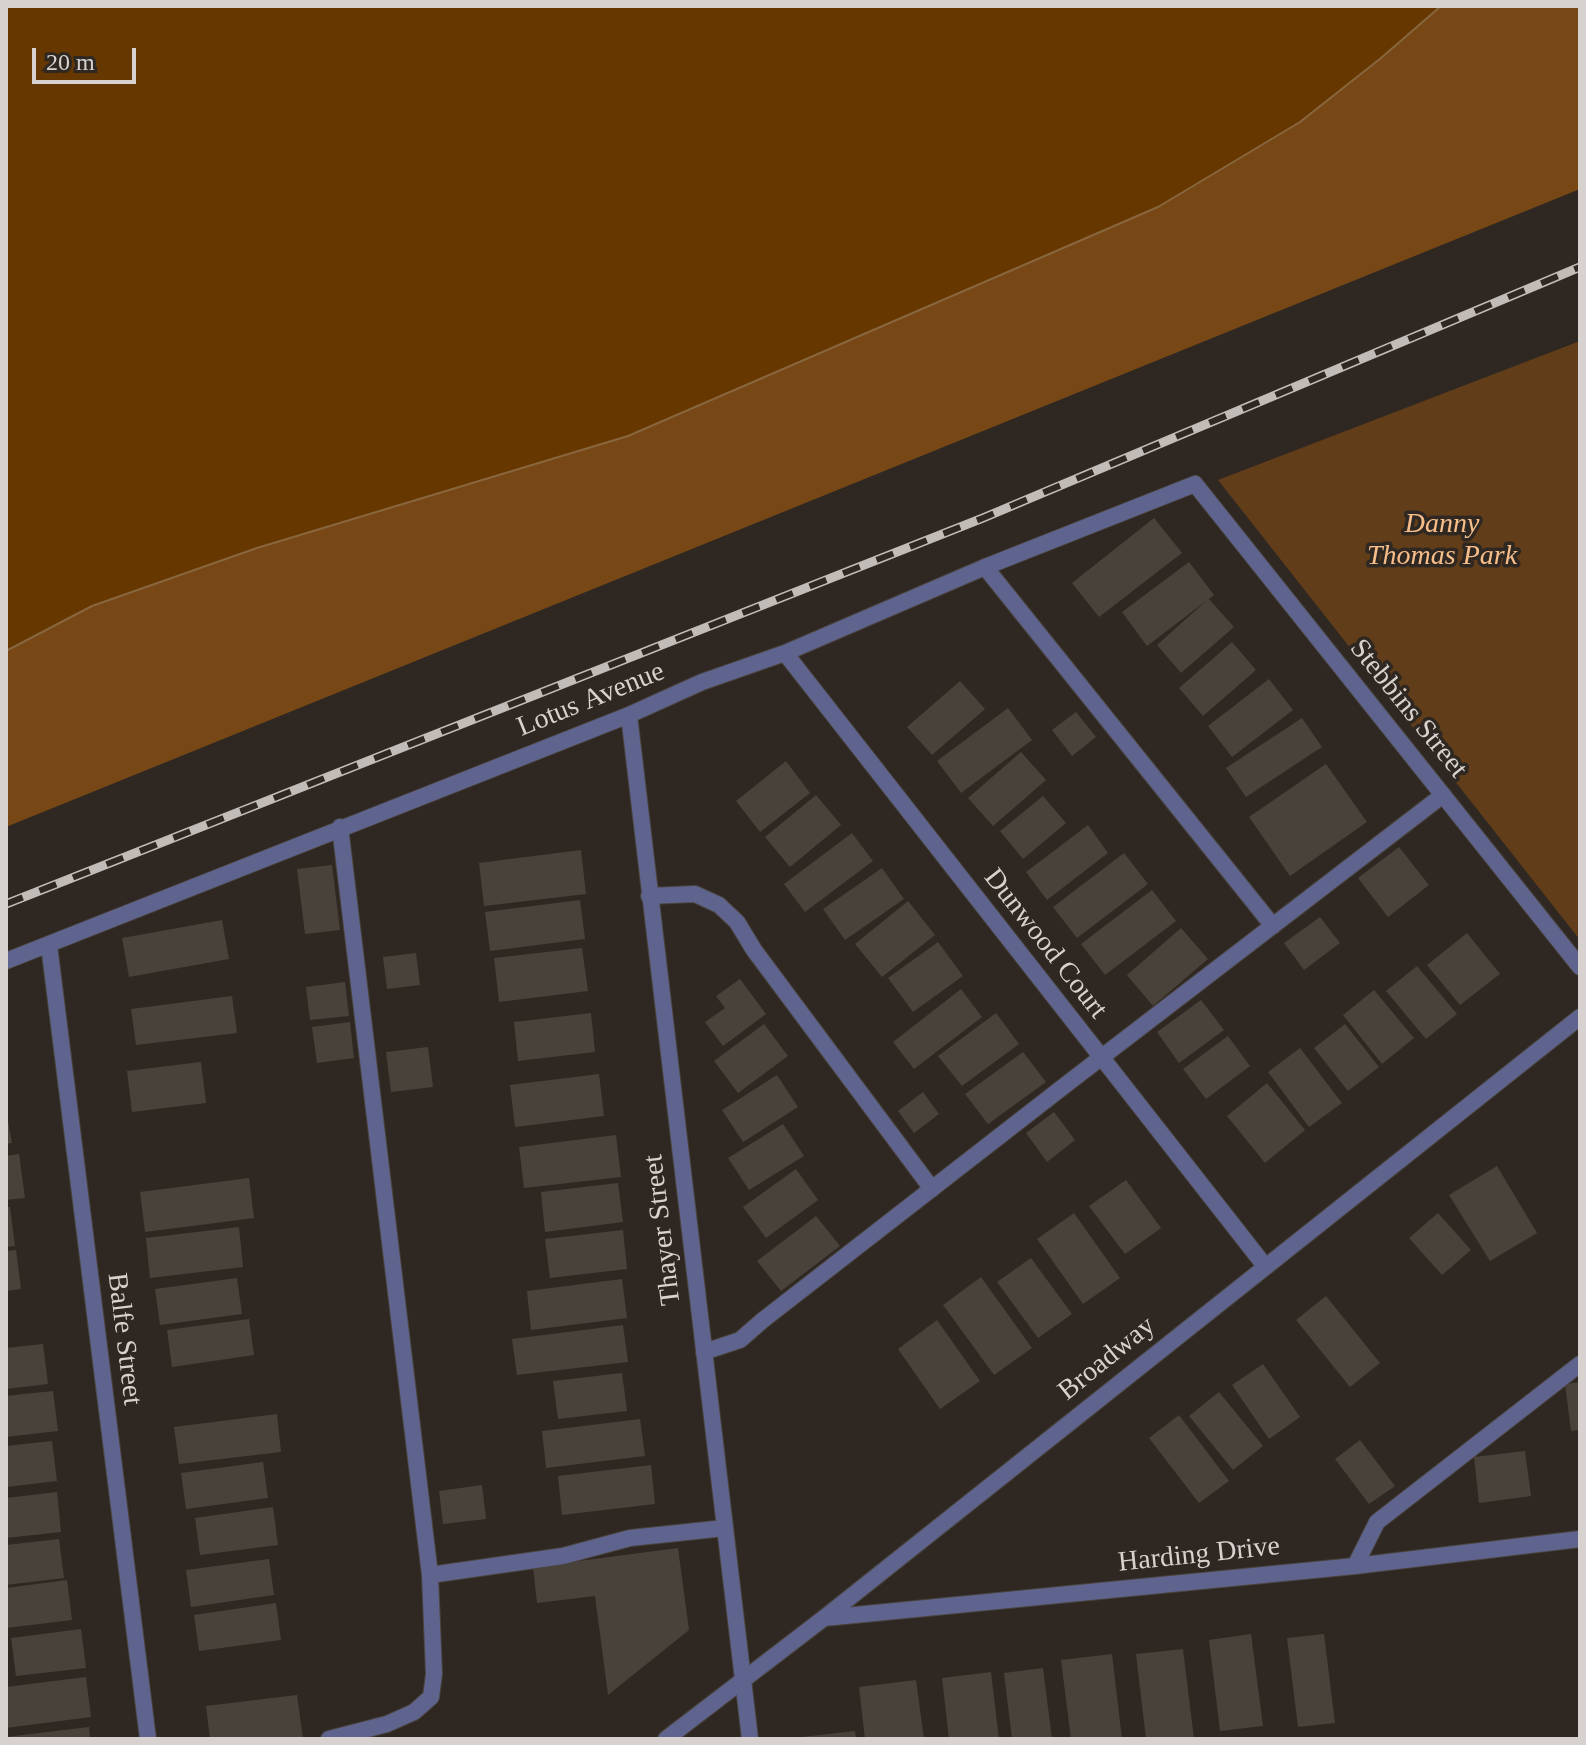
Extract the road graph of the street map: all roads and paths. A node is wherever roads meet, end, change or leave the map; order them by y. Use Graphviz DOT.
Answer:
graph roads {
  1 [pos="1195,484"];
  2 [pos="985,567"];
  3 [pos="785,653"];
  4 [pos="629,715"];
  5 [pos="1443,795"];
  6 [pos="340,827"];
  7 [pos="649,896"];
  8 [pos="1273,926"];
  9 [pos="49,945"];
  10 [pos="6,961"];
  11 [pos="1580,967"];
  12 [pos="1580,1017"];
  13 [pos="1101,1058"];
  14 [pos="932,1189"];
  15 [pos="1265,1266"];
  16 [pos="704,1352"];
  17 [pos="1580,1364"];
  18 [pos="725,1528"];
  19 [pos="1580,1539"];
  20 [pos="1355,1566"];
  21 [pos="430,1575"];
  22 [pos="824,1618"];
  23 [pos="744,1678"];
  24 [pos="148,1739"];
  25 [pos="329,1739"];
  26 [pos="666,1739"];
  27 [pos="750,1739"];
  1 -- 2 [label="street, Lotus Avenue"];
  1 -- 5 [label="street, Stebbins Street"];
  2 -- 3 [label="street, Lotus Avenue"];
  2 -- 8 [label="street"];
  3 -- 4 [label="street, Lotus Avenue"];
  3 -- 13 [label="street, Dunwood Court"];
  4 -- 6 [label="street, Lotus Avenue"];
  4 -- 7 [label="street, Thayer Street"];
  5 -- 8 [label="street"];
  5 -- 11 [label="street, Stebbins Street"];
  6 -- 9 [label="street, Lotus Avenue"];
  6 -- 21 [label="street"];
  7 -- 14 [label="street"];
  7 -- 16 [label="street, Thayer Street"];
  8 -- 13 [label="street"];
  9 -- 10 [label="street, Lotus Avenue"];
  9 -- 24 [label="street, Balfe Street"];
  12 -- 15 [label="street, Broadway"];
  13 -- 14 [label="street"];
  13 -- 15 [label="street, Dunwood Court"];
  14 -- 16 [label="street"];
  15 -- 22 [label="street, Broadway"];
  16 -- 18 [label="street, Thayer Street"];
  17 -- 20 [label="street"];
  18 -- 21 [label="street"];
  18 -- 23 [label="street, Thayer Street"];
  19 -- 20 [label="street, Harding Drive"];
  20 -- 22 [label="street, Harding Drive"];
  21 -- 25 [label="street"];
  22 -- 23 [label="street, Broadway"];
  23 -- 26 [label="street, Broadway"];
  23 -- 27 [label="street, Thayer Street"];
}
